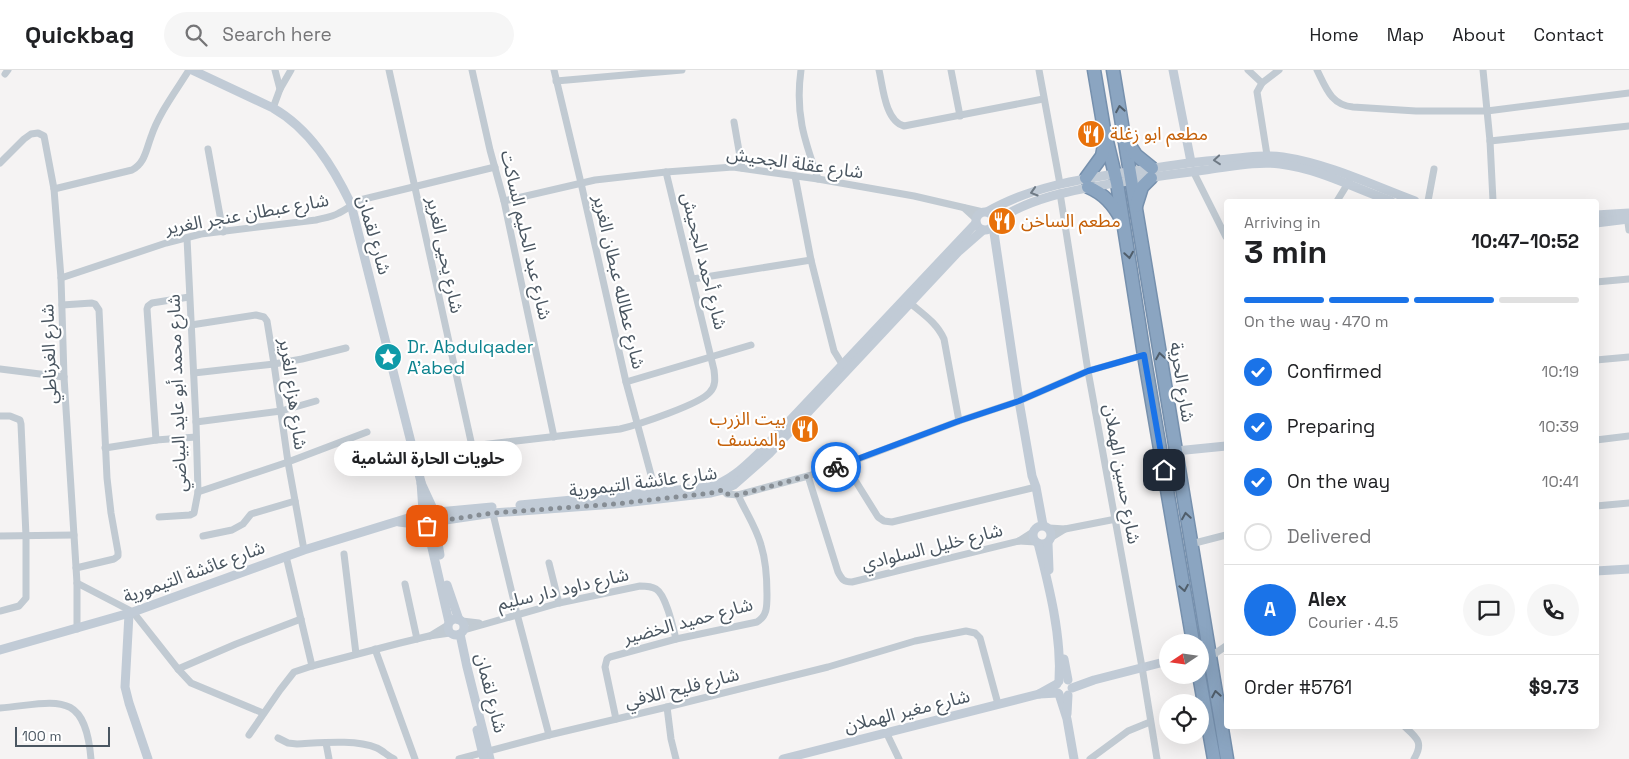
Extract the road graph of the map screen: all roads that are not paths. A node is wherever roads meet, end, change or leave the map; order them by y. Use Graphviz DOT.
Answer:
graph roads {
  1 [pos="191,70"];
  2 [pos="275,70"];
  3 [pos="291,70"];
  4 [pos="389,70"];
  5 [pos="472,70"];
  6 [pos="554,70"];
  7 [pos="682,70"];
  8 [pos="801,70"];
  9 [pos="880,70"];
  10 [pos="952,70"];
  11 [pos="1039,70"];
  12 [pos="1094,70"];
  13 [pos="1113,70"];
  14 [pos="1173,70"];
  15 [pos="1248,70"];
  16 [pos="1279,70"];
  17 [pos="1317,70"];
  18 [pos="1483,70"];
  19 [pos="631,72"];
  20 [pos="556,81"];
  21 [pos="1262,83"];
  22 [pos="280,89"];
  23 [pos="1629,93"];
  24 [pos="1043,99"];
  25 [pos="273,108"];
  26 [pos="1487,111"];
  27 [pos="960,116"];
  28 [pos="734,122"];
  29 [pos="1629,126"];
  30 [pos="1104,129"];
  31 [pos="1124,133"];
  32 [pos="1490,142"];
  33 [pos="208,149"];
  34 [pos="1265,159"];
  35 [pos="0,163"];
  36 [pos="495,167"];
  37 [pos="1192,167"];
  38 [pos="742,168"];
  39 [pos="1434,170"];
  40 [pos="666,172"];
  41 [pos="1151,173"];
  42 [pos="796,176"];
  43 [pos="1130,176"];
  44 [pos="1117,178"];
  45 [pos="818,179"];
  46 [pos="1350,180"];
  47 [pos="581,183"];
  48 [pos="1087,183"];
  49 [pos="1060,184"];
  50 [pos="415,187"];
  51 [pos="54,189"];
  52 [pos="1060,194"];
  53 [pos="1386,197"];
  54 [pos="1338,199"];
  55 [pos="1400,199"];
  56 [pos="1428,199"];
  57 [pos="1493,199"];
  58 [pos="504,201"];
  59 [pos="351,204"];
  60 [pos="962,206"];
  61 [pos="1135,208"];
  62 [pos="985,212"];
  63 [pos="1599,215"];
  64 [pos="1628,216"];
  65 [pos="976,221"];
  66 [pos="1599,221"];
  67 [pos="1125,227"];
  68 [pos="989,228"];
  69 [pos="1629,230"];
  70 [pos="223,232"];
  71 [pos="1224,233"];
  72 [pos="186,238"];
  73 [pos="811,260"];
  74 [pos="61,278"];
  75 [pos="693,279"];
  76 [pos="1629,279"];
  77 [pos="1599,282"];
  78 [pos="189,297"];
  79 [pos="910,303"];
  80 [pos="62,305"];
  81 [pos="191,325"];
  82 [pos="751,345"];
  83 [pos="346,348"];
  84 [pos="1144,355"];
  85 [pos="1629,356"];
  86 [pos="712,358"];
  87 [pos="1599,360"];
  88 [pos="274,364"];
  89 [pos="842,364"];
  90 [pos="0,368"];
  91 [pos="1088,371"];
  92 [pos="194,374"];
  93 [pos="64,378"];
  94 [pos="626,382"];
  95 [pos="316,401"];
  96 [pos="1019,401"];
  97 [pos="280,411"];
  98 [pos="0,416"];
  99 [pos="959,421"];
  100 [pos="196,422"];
  101 [pos="637,425"];
  102 [pos="367,432"];
  103 [pos="1629,436"];
  104 [pos="196,437"];
  105 [pos="554,437"];
  106 [pos="156,440"];
  107 [pos="1599,440"];
  108 [pos="472,446"];
  109 [pos="1224,446"];
  110 [pos="105,448"];
  111 [pos="1176,451"];
  112 [pos="414,455"];
  113 [pos="288,462"];
  114 [pos="845,464"];
  115 [pos="808,476"];
  116 [pos="721,487"];
  117 [pos="1034,487"];
  118 [pos="198,492"];
  119 [pos="738,495"];
  120 [pos="657,496"];
  121 [pos="295,501"];
  122 [pos="1629,503"];
  123 [pos="1599,506"];
  124 [pos="492,510"];
  125 [pos="160,517"];
  126 [pos="430,517"];
  127 [pos="1116,519"];
  128 [pos="74,535"];
  129 [pos="1042,535"];
  130 [pos="0,536"];
  131 [pos="26,536"];
  132 [pos="203,536"];
  133 [pos="1224,536"];
  134 [pos="1191,544"];
  135 [pos="304,550"];
  136 [pos="344,554"];
  137 [pos="286,556"];
  138 [pos="549,563"];
  139 [pos="76,568"];
  140 [pos="1629,569"];
  141 [pos="1599,571"];
  142 [pos="77,582"];
  143 [pos="405,584"];
  144 [pos="559,603"];
  145 [pos="0,612"];
  146 [pos="131,613"];
  147 [pos="517,614"];
  148 [pos="301,620"];
  149 [pos="456,628"];
  150 [pos="77,629"];
  151 [pos="1192,634"];
  152 [pos="676,638"];
  153 [pos="417,639"];
  154 [pos="1224,648"];
  155 [pos="0,650"];
  156 [pos="375,650"];
  157 [pos="356,654"];
  158 [pos="1210,658"];
  159 [pos="1159,663"];
  160 [pos="312,666"];
  161 [pos="1142,667"];
  162 [pos="178,668"];
  163 [pos="1200,684"];
  164 [pos="1064,687"];
  165 [pos="998,704"];
  166 [pos="667,707"];
  167 [pos="0,708"];
  168 [pos="263,713"];
  169 [pos="616,720"];
  170 [pos="1150,722"];
  171 [pos="1407,729"];
  172 [pos="548,734"];
  173 [pos="887,734"];
  174 [pos="249,735"];
  175 [pos="278,738"];
  176 [pos="326,743"];
  177 [pos="486,755"];
  178 [pos="91,759"];
  179 [pos="148,759"];
  180 [pos="330,759"];
  181 [pos="394,759"];
  182 [pos="414,759"];
  183 [pos="459,759"];
  184 [pos="676,759"];
  185 [pos="783,759"];
  186 [pos="899,759"];
  187 [pos="1074,759"];
  188 [pos="1090,759"];
  189 [pos="1157,759"];
  190 [pos="1214,759"];
  191 [pos="1227,759"];
  192 [pos="1414,759"];
  1 -- 25 [label="street, شارع لقمان"];
  1 -- 51 [label="street"];
  2 -- 22 [label="street"];
  3 -- 22 [label="street"];
  4 -- 50 [label="street, شارع يحيى الغرير"];
  5 -- 36 [label="street, شارع عبد الحليم الساكت"];
  6 -- 20 [label="street, شارع عطالله عبطان الغرير"];
  7 -- 19 [label="street"];
  8 -- 45 [label="street"];
  9 -- 27 [label="street"];
  10 -- 27 [label="street"];
  11 -- 24 [label="street"];
  12 -- 30 [label="highway, شارع الحرية"];
  31 -- 13 [label="highway, شارع الحرية, one-way"];
  14 -- 37 [label="street"];
  15 -- 21 [label="street"];
  16 -- 21 [label="street"];
  17 -- 26 [label="street"];
  18 -- 26 [label="street"];
  19 -- 20 [label="street"];
  20 -- 47 [label="street, شارع عطالله عبطان الغرير"];
  21 -- 34 [label="street"];
  22 -- 25 [label="street"];
  23 -- 26 [label="street"];
  24 -- 27 [label="street"];
  24 -- 49 [label="street"];
  25 -- 59 [label="street, شارع لقمان"];
  26 -- 32 [label="street"];
  28 -- 38 [label="street"];
  29 -- 32 [label="street"];
  30 -- 44 [label="highway, شارع الحرية"];
  30 -- 48 [label="highway"];
  31 -- 41 [label="highway"];
  31 -- 43 [label="highway, شارع الحرية"];
  32 -- 57 [label="street"];
  33 -- 70 [label="street"];
  34 -- 37 [label="street"];
  34 -- 46 [label="street"];
  35 -- 51 [label="street, شارع الغرناطي"];
  36 -- 50 [label="street, شارع عبطان عنجر الغرير"];
  36 -- 58 [label="street, شارع عبد الحليم الساكت"];
  37 -- 41 [label="street"];
  37 -- 71 [label="street"];
  38 -- 40 [label="street, شارع عقلة الجحيش"];
  38 -- 42 [label="street, شارع عقلة الجحيش"];
  39 -- 56 [label="street"];
  40 -- 47 [label="street, شارع عقلة الجحيش"];
  40 -- 75 [label="street, شارع أحمد الجحيش"];
  41 -- 43 [label="street"];
  41 -- 61 [label="highway"];
  42 -- 45 [label="street, شارع عقلة الجحيش"];
  42 -- 73 [label="street"];
  43 -- 44 [label="street"];
  43 -- 61 [label="highway, شارع الحرية"];
  44 -- 48 [label="street"];
  44 -- 67 [label="highway, شارع الحرية"];
  45 -- 60 [label="street, شارع عقلة الجحيش"];
  46 -- 53 [label="street"];
  46 -- 54 [label="street"];
  47 -- 58 [label="street, شارع عقلة الجحيش"];
  47 -- 94 [label="street, شارع عطالله عبطان الغرير"];
  48 -- 49 [label="street"];
  48 -- 52 [label="street, شارع عائشة التيمورية"];
  48 -- 67 [label="highway"];
  49 -- 62 [label="street, one-way"];
  50 -- 59 [label="street, شارع عبطان عنجر الغرير"];
  50 -- 108 [label="street, شارع يحيى الغرير"];
  51 -- 74 [label="street, شارع الغرناطي"];
  52 -- 68 [label="street, شارع عائشة التيمورية"];
  52 -- 91 [label="street, شارع حسين الهملان"];
  53 -- 55 [label="street"];
  58 -- 105 [label="street, شارع عبد الحليم الساكت"];
  59 -- 70 [label="street, شارع عبطان عنجر الغرير"];
  59 -- 112 [label="street, شارع لقمان"];
  60 -- 62 [label="street, شارع عقلة الجحيش"];
  60 -- 65 [label="street"];
  111 -- 61 [label="highway, شارع الحرية, one-way"];
  62 -- 65 [label="street"];
  62 -- 68 [label="street"];
  63 -- 64 [label="street"];
  64 -- 66 [label="street"];
  64 -- 69 [label="street"];
  65 -- 68 [label="street"];
  65 -- 89 [label="street, شارع عائشة التيمورية"];
  67 -- 84 [label="highway, شارع الحرية, one-way"];
  68 -- 79 [label="street, شارع عائشة التيمورية"];
  68 -- 96 [label="street"];
  70 -- 72 [label="street, شارع عبطان عنجر الغرير"];
  72 -- 74 [label="street, شارع عبطان عنجر الغرير"];
  72 -- 78 [label="street, شارع محمد أبو عايد البياضي"];
  73 -- 75 [label="street"];
  73 -- 89 [label="street"];
  74 -- 80 [label="street, شارع الغرناطي"];
  75 -- 86 [label="street, شارع أحمد الجحيش"];
  76 -- 77 [label="street"];
  78 -- 81 [label="street, شارع محمد أبو عايد البياضي"];
  78 -- 106 [label="street"];
  79 -- 99 [label="street"];
  79 -- 116 [label="street, شارع عائشة التيمورية"];
  80 -- 93 [label="street, شارع الغرناطي"];
  80 -- 110 [label="street"];
  81 -- 88 [label="street, شارع هزاع الغرير"];
  81 -- 92 [label="street, شارع محمد أبو عايد البياضي"];
  82 -- 86 [label="street, شارع أحمد الجحيش"];
  83 -- 88 [label="street"];
  84 -- 91 [label="street"];
  84 -- 151 [label="highway, شارع الحرية, one-way"];
  85 -- 87 [label="street"];
  86 -- 94 [label="street, شارع أحمد الجحيش"];
  86 -- 101 [label="street"];
  88 -- 92 [label="street"];
  88 -- 97 [label="street, شارع هزاع الغرير"];
  89 -- 116 [label="street, شارع عائشة التيمورية"];
  90 -- 93 [label="street"];
  91 -- 96 [label="street"];
  91 -- 127 [label="street, شارع حسين الهملان"];
  92 -- 100 [label="street, شارع محمد أبو عايد البياضي"];
  93 -- 128 [label="street, شارع الغرناطي"];
  94 -- 101 [label="street, شارع عطالله عبطان الغرير"];
  95 -- 97 [label="street"];
  96 -- 99 [label="street"];
  96 -- 117 [label="street"];
  97 -- 100 [label="street"];
  97 -- 113 [label="street, شارع هزاع الغرير"];
  98 -- 131 [label="street"];
  99 -- 114 [label="street"];
  100 -- 104 [label="street, شارع محمد أبو عايد البياضي"];
  101 -- 105 [label="street"];
  101 -- 120 [label="street, شارع عطالله عبطان الغرير"];
  102 -- 113 [label="street"];
  103 -- 107 [label="street"];
  104 -- 106 [label="street"];
  104 -- 118 [label="street, شارع محمد أبو عايد البياضي"];
  105 -- 108 [label="street"];
  106 -- 110 [label="street"];
  108 -- 112 [label="street"];
  109 -- 111 [label="street"];
  110 -- 139 [label="street"];
  134 -- 111 [label="highway, شارع الحرية, one-way"];
  112 -- 126 [label="street, شارع لقمان"];
  113 -- 118 [label="street"];
  113 -- 121 [label="street, شارع هزاع الغرير"];
  114 -- 115 [label="street"];
  114 -- 117 [label="street"];
  115 -- 119 [label="street"];
  115 -- 129 [label="street, شارع خليل السلوادي"];
  116 -- 119 [label="street"];
  116 -- 120 [label="street, شارع عائشة التيمورية"];
  117 -- 129 [label="street"];
  118 -- 125 [label="street, شارع محمد أبو عايد البياضي"];
  119 -- 152 [label="street, شارع حميد الخضير"];
  120 -- 124 [label="street, شارع عائشة التيمورية"];
  121 -- 132 [label="street"];
  121 -- 135 [label="street, شارع هزاع الغرير"];
  122 -- 123 [label="street"];
  124 -- 126 [label="street, شارع عائشة التيمورية"];
  124 -- 147 [label="street"];
  126 -- 135 [label="street, شارع عائشة التيمورية"];
  126 -- 149 [label="street, شارع لقمان"];
  127 -- 129 [label="street, شارع خليل السلوادي"];
  127 -- 161 [label="street, شارع حسين الهملان"];
  128 -- 131 [label="street"];
  128 -- 139 [label="street, شارع الغرناطي"];
  129 -- 164 [label="street"];
  130 -- 131 [label="street"];
  131 -- 145 [label="street"];
  133 -- 134 [label="street"];
  134 -- 158 [label="highway, شارع الحرية"];
  135 -- 137 [label="street, شارع عائشة التيمورية"];
  136 -- 157 [label="street"];
  137 -- 146 [label="street, شارع عائشة التيمورية"];
  137 -- 148 [label="street"];
  138 -- 144 [label="street"];
  139 -- 142 [label="street, شارع الغرناطي"];
  140 -- 141 [label="street"];
  142 -- 146 [label="street"];
  142 -- 150 [label="street, شارع الغرناطي"];
  143 -- 153 [label="street"];
  144 -- 147 [label="street, شارع داود دار سليم"];
  144 -- 152 [label="street, شارع داود دار سليم"];
  146 -- 150 [label="street, شارع عائشة التيمورية"];
  146 -- 162 [label="street"];
  146 -- 179 [label="street"];
  147 -- 149 [label="street, شارع داود دار سليم"];
  147 -- 172 [label="street"];
  148 -- 160 [label="street"];
  148 -- 162 [label="street"];
  149 -- 153 [label="street, شارع داود دار سليم"];
  149 -- 177 [label="street, شارع لقمان"];
  150 -- 155 [label="street, شارع عائشة التيمورية"];
  152 -- 169 [label="street, شارع حميد الخضير"];
  153 -- 156 [label="street, شارع داود دار سليم"];
  154 -- 158 [label="street"];
  156 -- 157 [label="street, شارع داود دار سليم"];
  156 -- 182 [label="street"];
  157 -- 160 [label="street, شارع داود دار سليم"];
  191 -- 158 [label="highway, شارع الحرية, one-way"];
  159 -- 161 [label="street, شارع مغير الهملان"];
  160 -- 168 [label="street, شارع داود دار سليم"];
  161 -- 164 [label="street, شارع مغير الهملان"];
  161 -- 170 [label="street, شارع حسين الهملان"];
  162 -- 168 [label="street"];
  163 -- 190 [label="highway"];
  164 -- 165 [label="street, شارع مغير الهملان"];
  164 -- 187 [label="street"];
  165 -- 166 [label="street, شارع فليح اللافي"];
  165 -- 173 [label="street, شارع مغير الهملان"];
  166 -- 169 [label="street, شارع فليح اللافي"];
  166 -- 184 [label="street"];
  167 -- 178 [label="street"];
  168 -- 174 [label="street, شارع داود دار سليم"];
  169 -- 172 [label="street, شارع فليح اللافي"];
  170 -- 188 [label="street"];
  170 -- 189 [label="street, شارع حسين الهملان"];
  171 -- 192 [label="street"];
  172 -- 177 [label="street, شارع فليح اللافي"];
  173 -- 185 [label="street, شارع مغير الهملان"];
  173 -- 186 [label="street"];
  175 -- 176 [label="street"];
  176 -- 180 [label="street"];
  176 -- 181 [label="street"];
  177 -- 183 [label="street, شارع فليح اللافي"];
}
